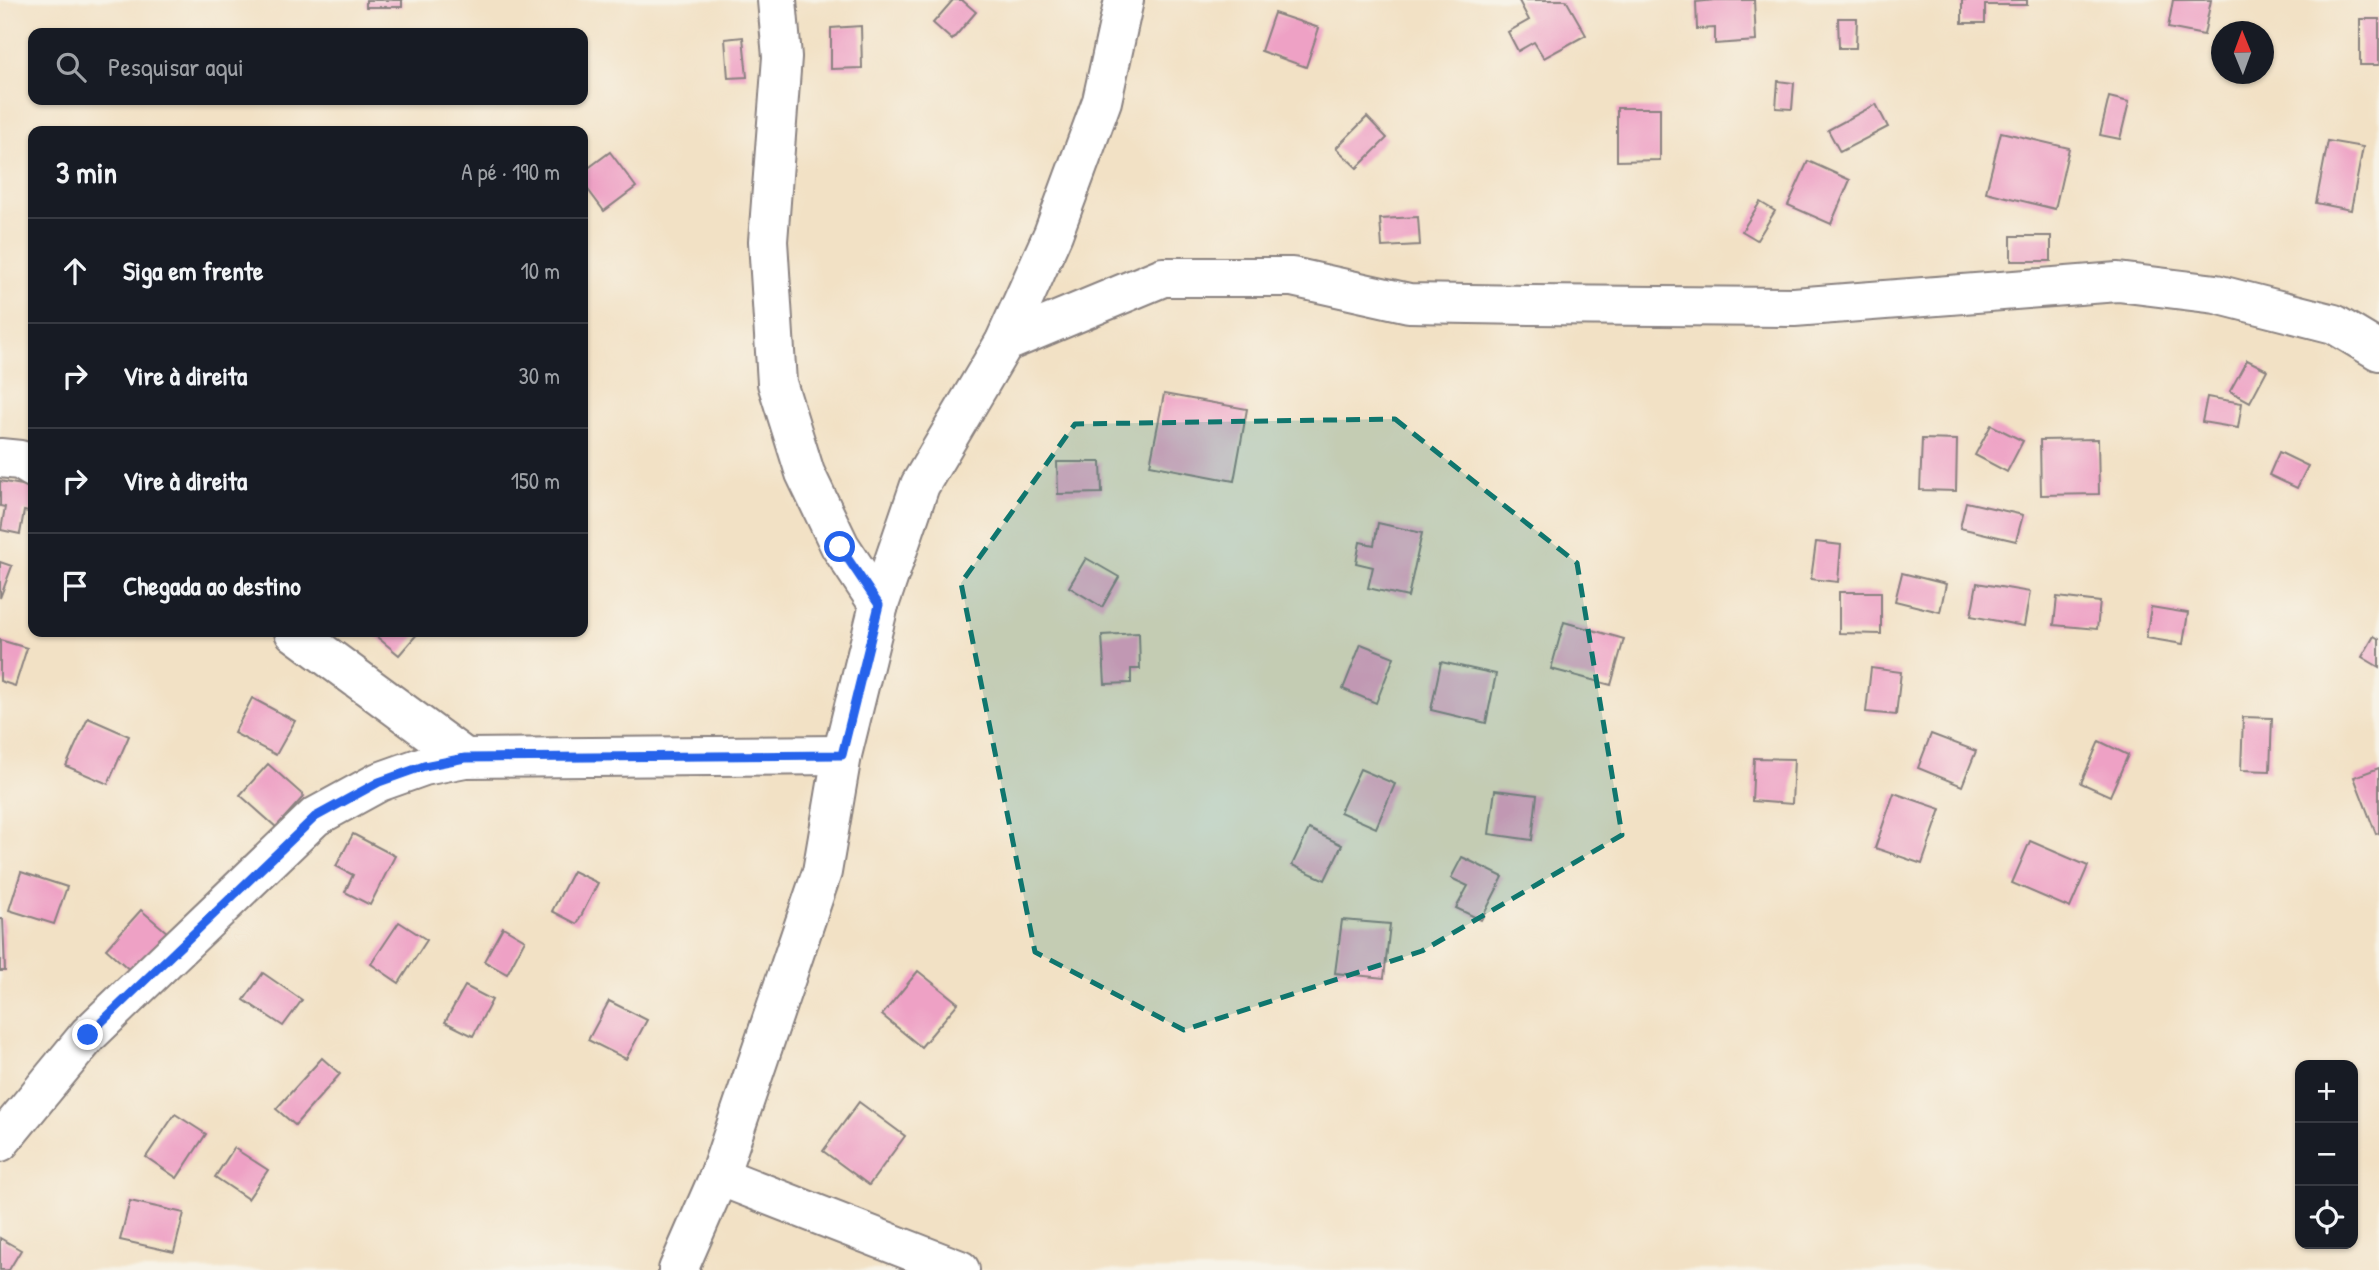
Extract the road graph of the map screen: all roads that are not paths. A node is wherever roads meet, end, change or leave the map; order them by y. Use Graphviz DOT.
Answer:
graph roads {
  1 [pos="777,0"];
  2 [pos="1124,0"];
  3 [pos="1004,343"];
  4 [pos="2379,351"];
  5 [pos="0,458"];
  6 [pos="28,465"];
  7 [pos="879,605"];
  8 [pos="302,637"];
  9 [pos="842,755"];
  10 [pos="465,758"];
  11 [pos="0,1142"];
  12 [pos="719,1176"];
  13 [pos="678,1270"];
  14 [pos="960,1270"];
  1 -- 7 [label="street"];
  2 -- 3 [label="street"];
  3 -- 4 [label="street"];
  3 -- 7 [label="street"];
  5 -- 6 [label="street"];
  7 -- 9 [label="street"];
  8 -- 10 [label="street"];
  9 -- 10 [label="street"];
  9 -- 12 [label="street"];
  10 -- 11 [label="street"];
  12 -- 13 [label="street"];
  12 -- 14 [label="street"];
}
